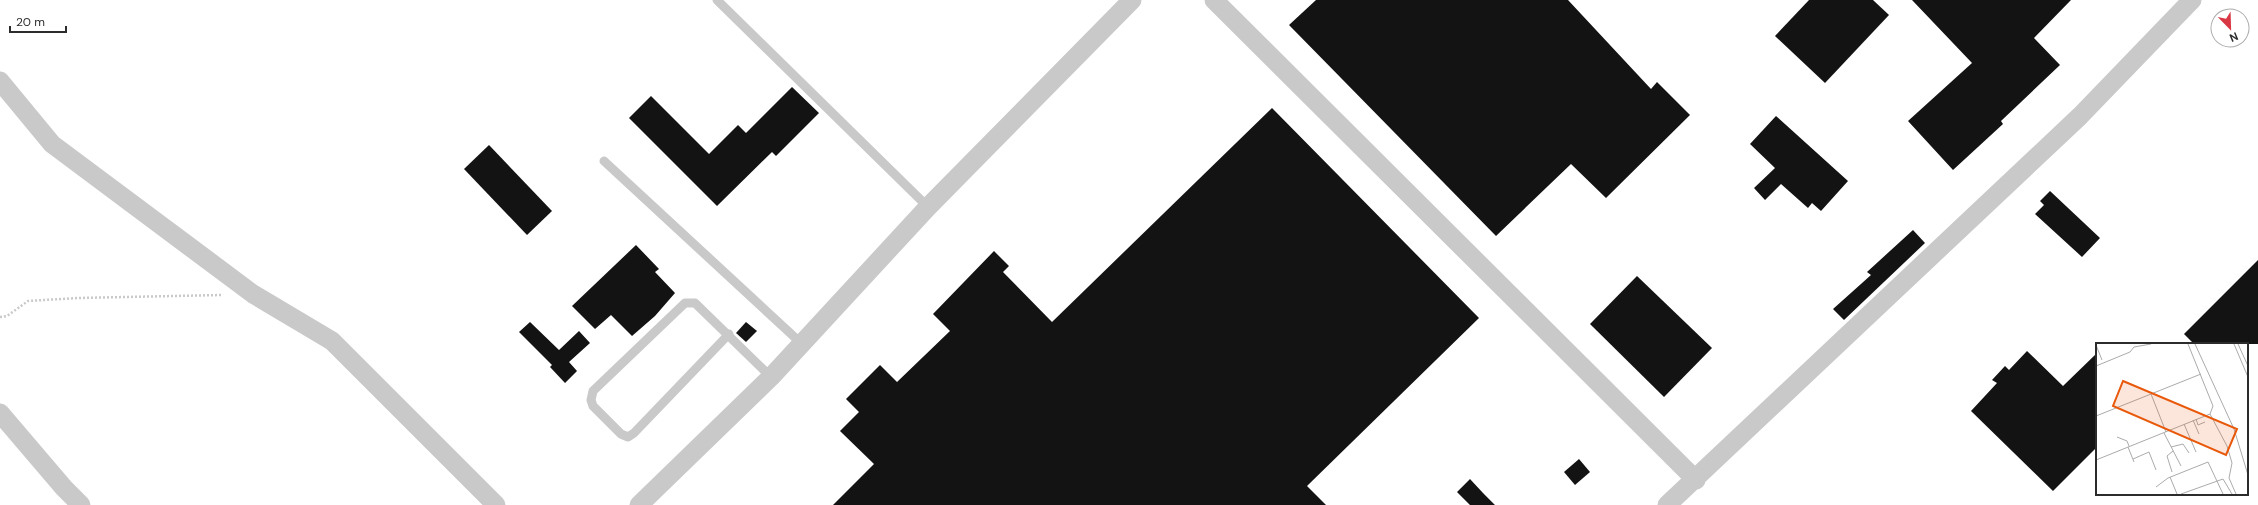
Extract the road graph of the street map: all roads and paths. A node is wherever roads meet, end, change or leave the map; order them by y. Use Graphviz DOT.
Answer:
graph roads {
  1 [pos="717,0"];
  2 [pos="1132,0"];
  3 [pos="1214,0"];
  4 [pos="2192,0"];
  5 [pos="0,81"];
  6 [pos="604,161"];
  7 [pos="928,207"];
  8 [pos="253,294"];
  9 [pos="0,317"];
  10 [pos="729,334"];
  11 [pos="802,344"];
  12 [pos="771,377"];
  13 [pos="0,413"];
  14 [pos="1696,480"];
  15 [pos="80,505"];
  16 [pos="496,505"];
  17 [pos="639,505"];
  18 [pos="1667,505"];
  1 -- 7 [label="lane"];
  2 -- 7 [label="street"];
  3 -- 14 [label="street"];
  4 -- 14 [label="street"];
  5 -- 8 [label="street"];
  6 -- 11 [label="lane"];
  7 -- 11 [label="street"];
  8 -- 9 [label="path"];
  8 -- 16 [label="street"];
  10 -- 10 [label="lane"];
  10 -- 12 [label="lane"];
  11 -- 12 [label="street"];
  12 -- 17 [label="street"];
  13 -- 15 [label="street"];
  14 -- 18 [label="street"];
}
